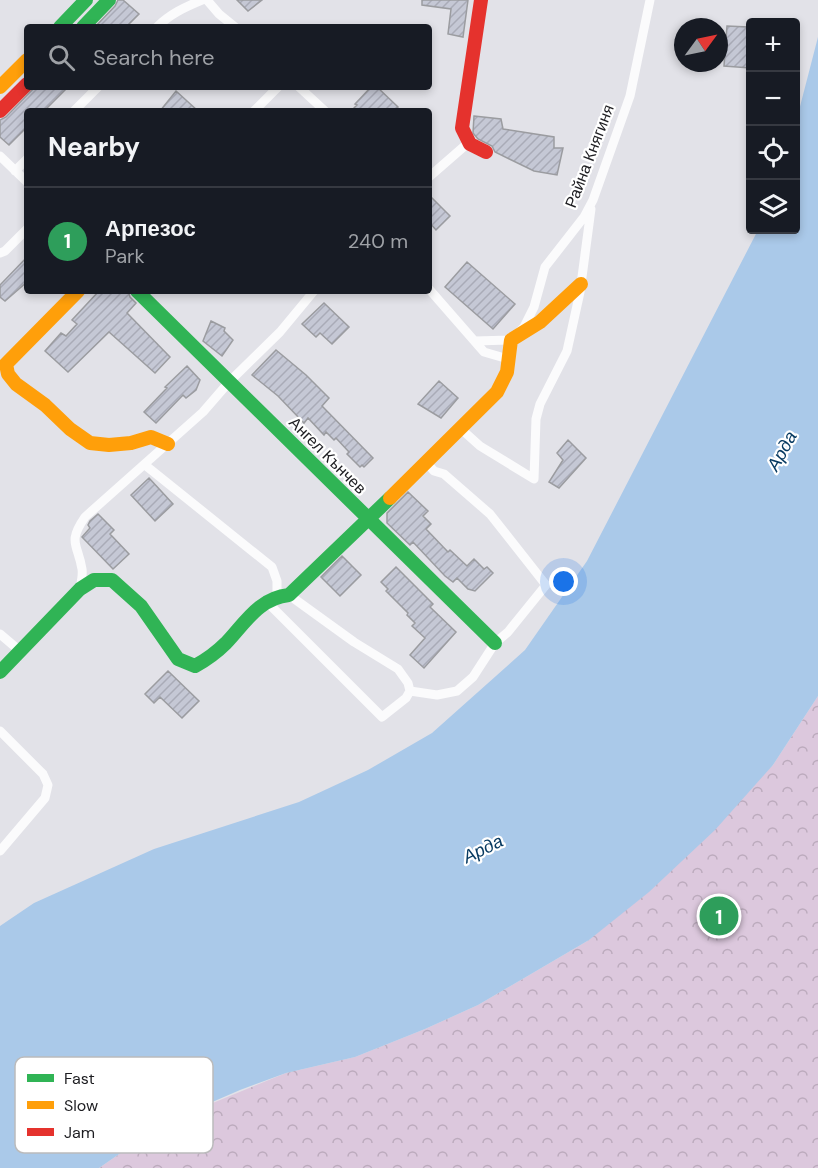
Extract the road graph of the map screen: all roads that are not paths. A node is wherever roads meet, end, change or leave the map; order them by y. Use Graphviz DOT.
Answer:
graph roads {
  1 [pos="87,0"];
  2 [pos="109,0"];
  3 [pos="202,0"];
  4 [pos="207,0"];
  5 [pos="482,0"];
  6 [pos="650,0"];
  7 [pos="63,24"];
  8 [pos="86,24"];
  9 [pos="160,24"];
  10 [pos="231,24"];
  11 [pos="24,63"];
  12 [pos="0,87"];
  13 [pos="24,87"];
  14 [pos="95,90"];
  15 [pos="275,90"];
  16 [pos="302,90"];
  17 [pos="77,108"];
  18 [pos="257,108"];
  19 [pos="322,108"];
  20 [pos="0,111"];
  21 [pos="468,143"];
  22 [pos="486,152"];
  23 [pos="0,156"];
  24 [pos="24,162"];
  25 [pos="15,171"];
  26 [pos="432,174"];
  27 [pos="24,179"];
  28 [pos="593,200"];
  29 [pos="24,231"];
  30 [pos="0,253"];
  31 [pos="581,284"];
  32 [pos="432,293"];
  33 [pos="75,294"];
  34 [pos="140,294"];
  35 [pos="312,294"];
  36 [pos="511,340"];
  37 [pos="476,341"];
  38 [pos="508,359"];
  39 [pos="229,382"];
  40 [pos="460,428"];
  41 [pos="168,444"];
  42 [pos="427,463"];
  43 [pos="145,465"];
  44 [pos="368,518"];
  45 [pos="80,589"];
  46 [pos="278,597"];
  47 [pos="0,634"];
  48 [pos="495,643"];
  49 [pos="20,651"];
  50 [pos="0,672"];
  51 [pos="410,691"];
  52 [pos="0,731"];
  53 [pos="0,851"];
  1 -- 7 [label="street"];
  2 -- 8 [label="street"];
  3 -- 9 [label="street"];
  4 -- 10 [label="street"];
  5 -- 21 [label="street"];
  6 -- 28 [label="street, Райна Княгиня"];
  11 -- 12 [label="street"];
  13 -- 20 [label="street"];
  14 -- 17 [label="street"];
  15 -- 18 [label="street"];
  16 -- 19 [label="street"];
  21 -- 22 [label="street"];
  21 -- 26 [label="street"];
  23 -- 25 [label="street"];
  24 -- 25 [label="street"];
  25 -- 27 [label="street"];
  28 -- 31 [label="street"];
  28 -- 36 [label="street, Райна Княгиня"];
  29 -- 30 [label="street"];
  31 -- 36 [label="street"];
  31 -- 40 [label="street"];
  32 -- 37 [label="street"];
  33 -- 41 [label="street"];
  34 -- 39 [label="street, Ангел Кънчев"];
  35 -- 39 [label="street"];
  36 -- 37 [label="street"];
  36 -- 38 [label="street, Райна Княгиня"];
  37 -- 38 [label="street"];
  38 -- 40 [label="street, Райна Княгиня"];
  39 -- 41 [label="street"];
  39 -- 44 [label="street, Ангел Кънчев"];
  40 -- 42 [label="street, Райна Княгиня"];
  41 -- 43 [label="street"];
  42 -- 44 [label="street, Райна Княгиня"];
  42 -- 48 [label="street"];
  43 -- 45 [label="street"];
  43 -- 46 [label="street"];
  44 -- 46 [label="street, Райна Княгиня"];
  44 -- 48 [label="street, Ангел Кънчев"];
  45 -- 46 [label="street, Райна Княгиня"];
  45 -- 49 [label="street"];
  46 -- 51 [label="street"];
  46 -- 51 [label="street"];
  47 -- 49 [label="street"];
  48 -- 51 [label="street"];
  49 -- 50 [label="street"];
  52 -- 53 [label="street"];
}
